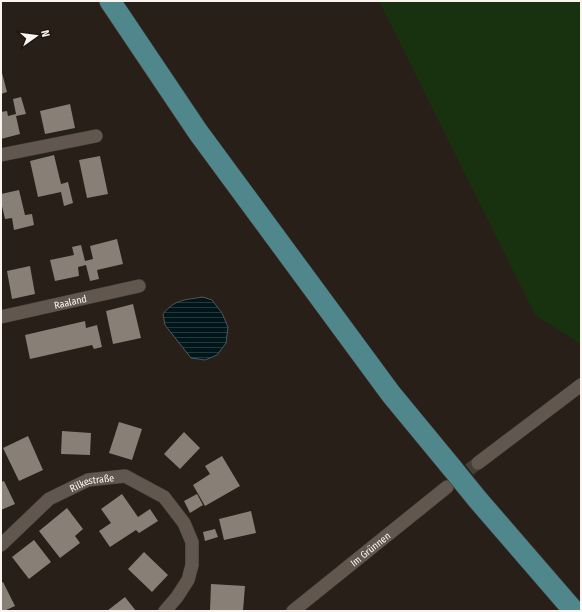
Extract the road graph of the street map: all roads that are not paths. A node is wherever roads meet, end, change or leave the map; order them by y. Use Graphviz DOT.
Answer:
graph roads {
  1 [pos="110,1"];
  2 [pos="96,136"];
  3 [pos="1,155"];
  4 [pos="138,286"];
  5 [pos="1,316"];
  6 [pos="581,386"];
  7 [pos="478,463"];
  8 [pos="450,477"];
  9 [pos="1,546"];
  10 [pos="165,611"];
  11 [pos="293,611"];
  12 [pos="574,611"];
  1 -- 8 [label="main road"];
  2 -- 3 [label="street"];
  4 -- 5 [label="street, Raaland"];
  6 -- 7 [label="street"];
  8 -- 11 [label="street, Im Grünnen"];
  8 -- 12 [label="main road, bridge"];
  9 -- 10 [label="street, Rilkestraße"];
}
